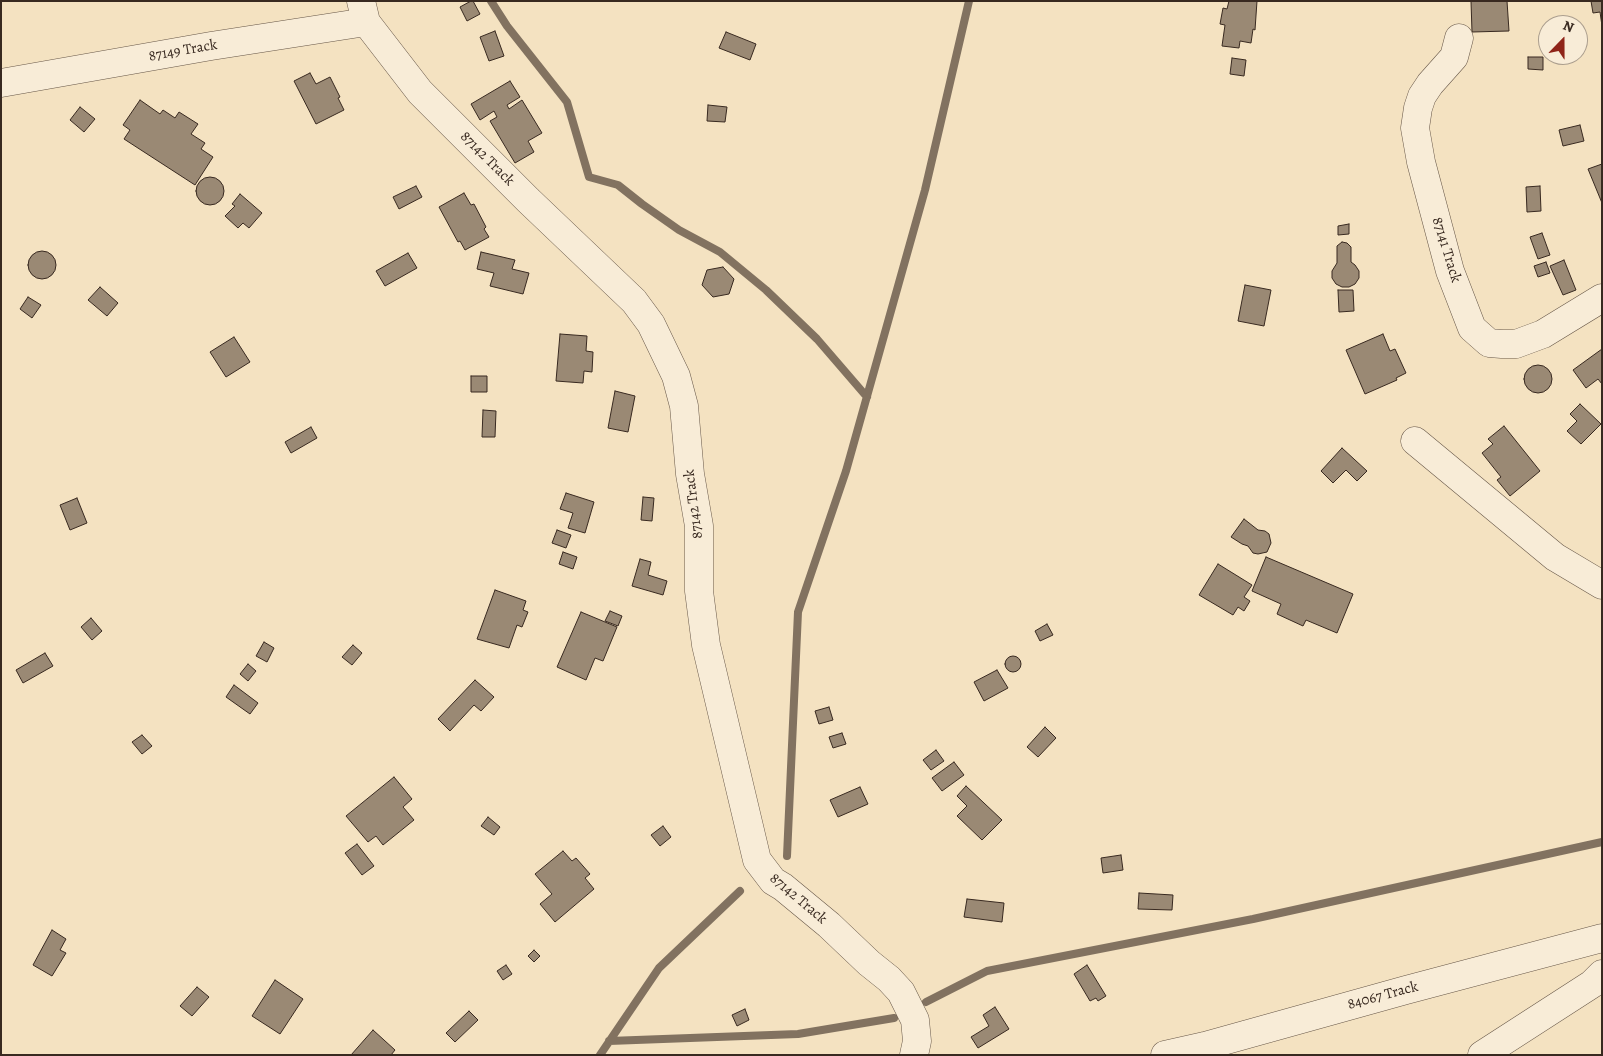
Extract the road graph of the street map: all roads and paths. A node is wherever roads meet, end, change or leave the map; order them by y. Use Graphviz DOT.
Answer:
graph roads {
  1 [pos="363,12"];
  2 [pos="1459,38"];
  3 [pos="1,83"];
  4 [pos="1602,298"];
  5 [pos="1415,441"];
  6 [pos="1602,585"];
  7 [pos="1602,938"];
  8 [pos="1602,974"];
  9 [pos="914,1055"];
  10 [pos="1165,1055"];
  11 [pos="1482,1055"];
  1 -- 3 [label="street, 87149 Track"];
  1 -- 9 [label="street, 87142 Track"];
  2 -- 4 [label="street, 87141 Track"];
  5 -- 6 [label="street"];
  7 -- 10 [label="street, 84067 Track"];
  8 -- 11 [label="street"];
}
